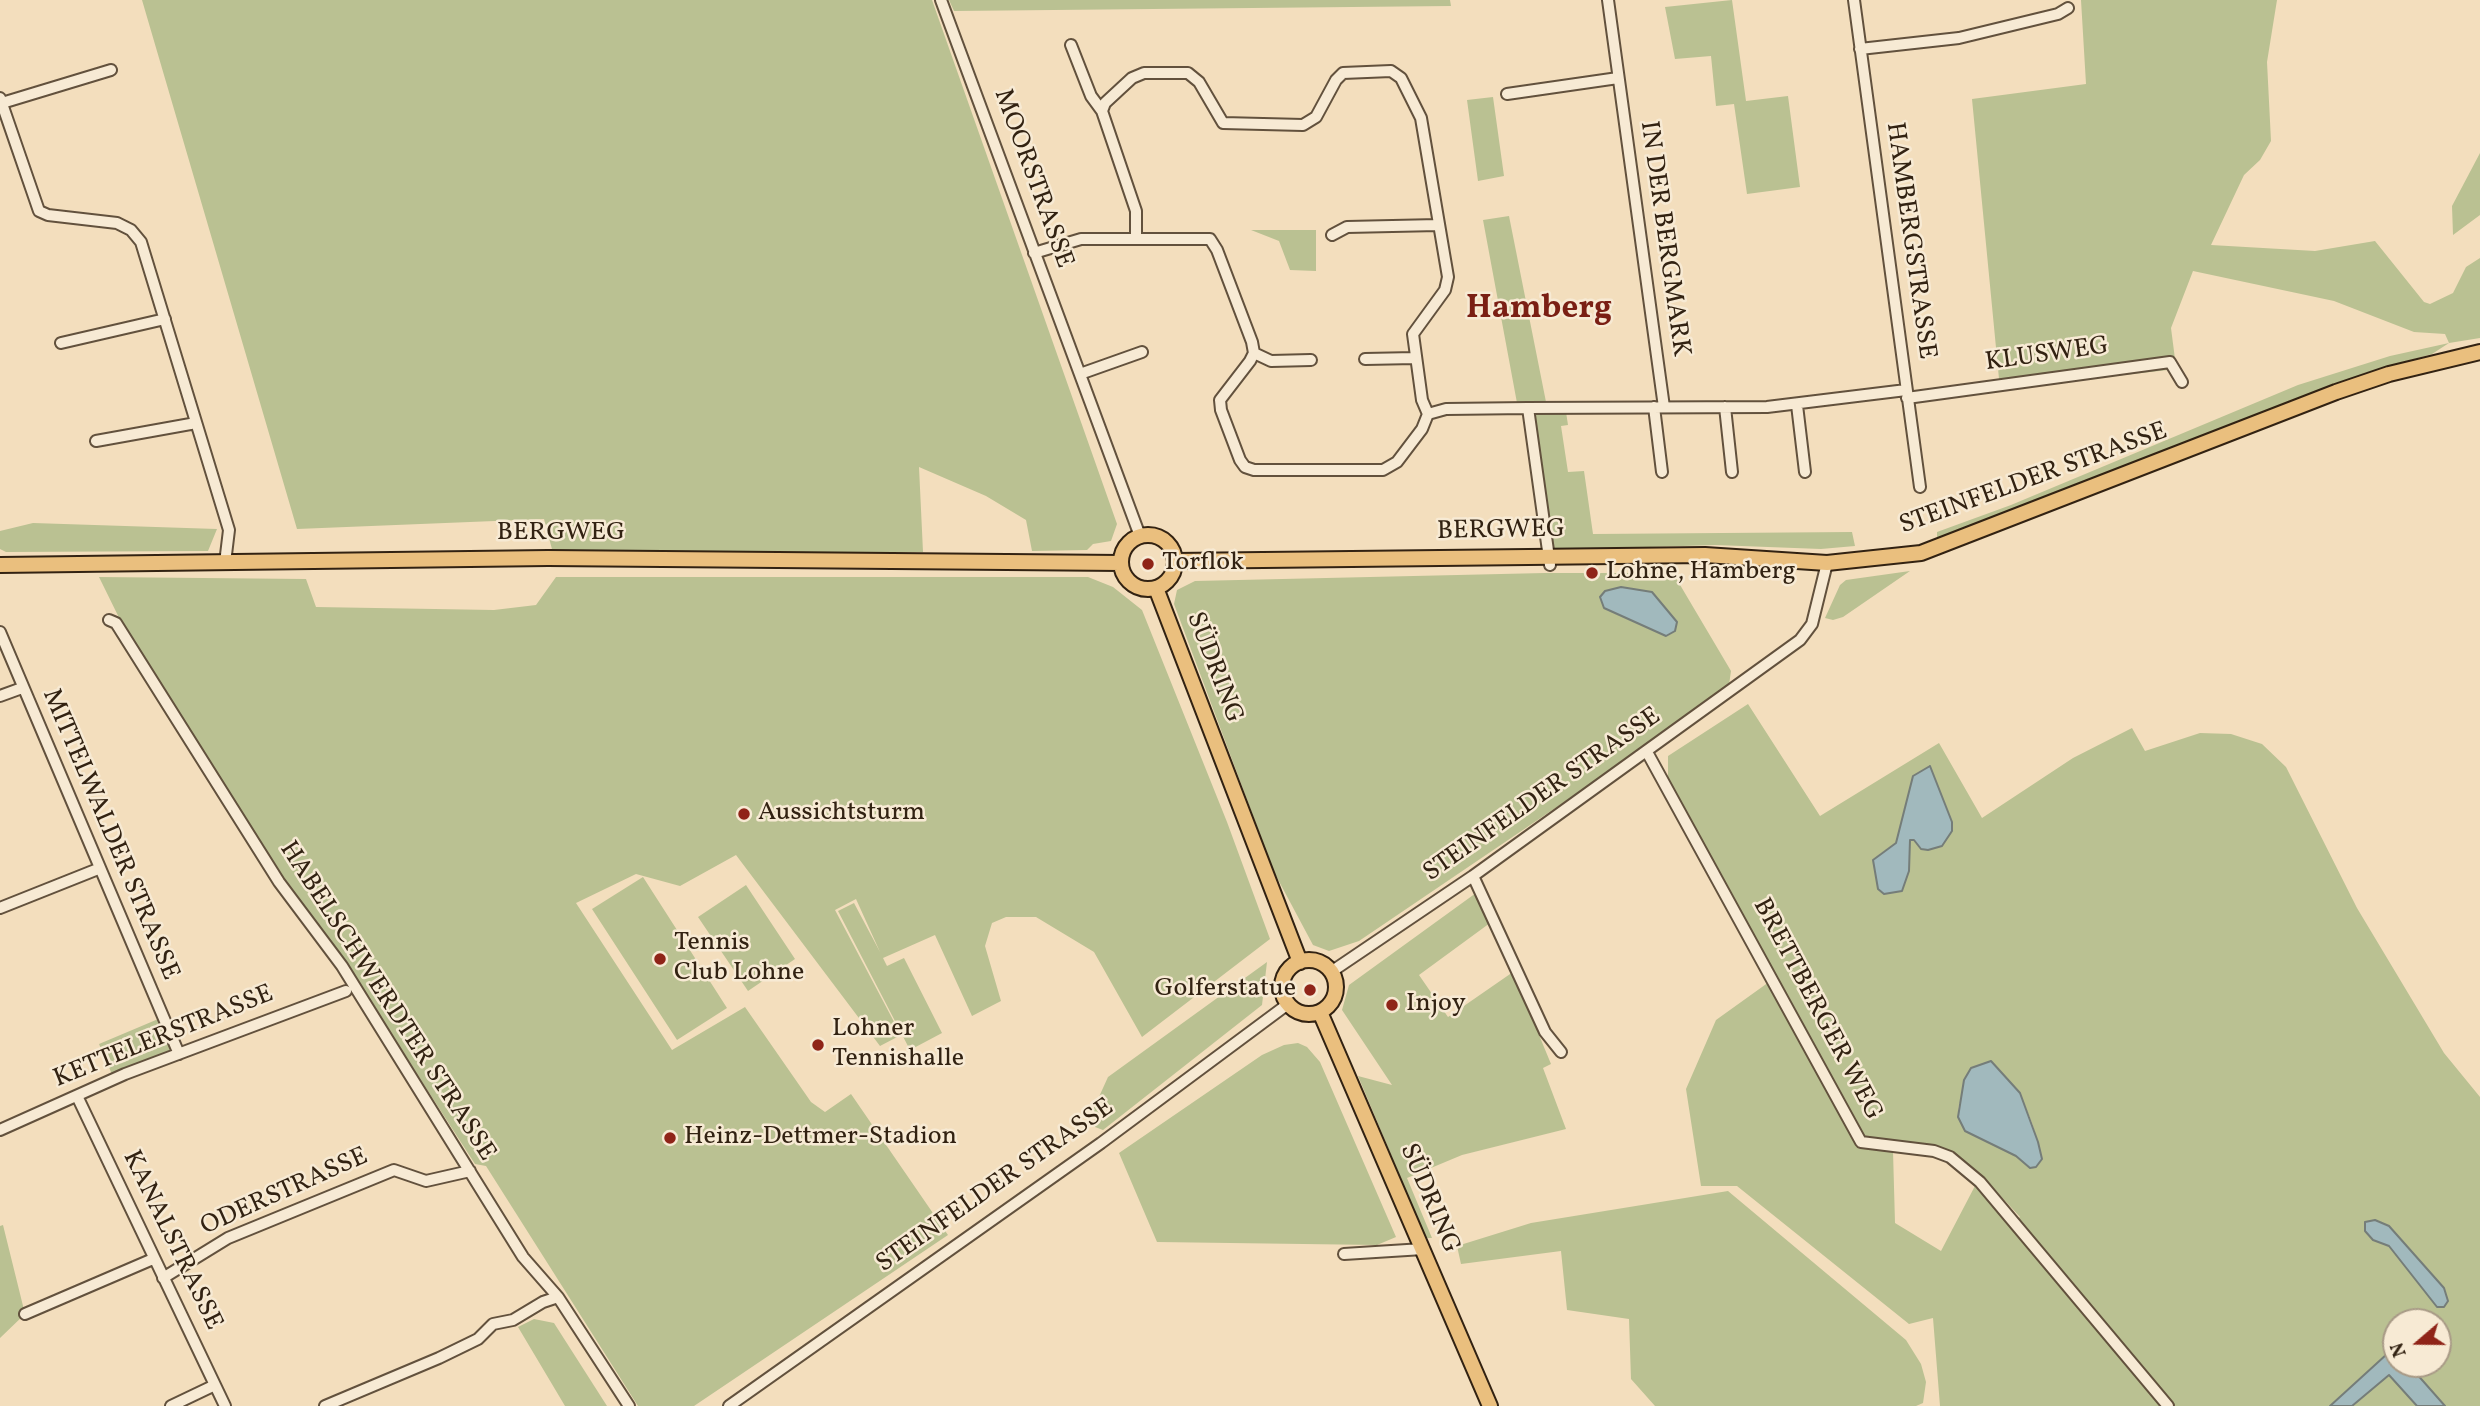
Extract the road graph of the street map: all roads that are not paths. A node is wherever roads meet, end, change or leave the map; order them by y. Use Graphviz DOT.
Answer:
graph roads {
  1 [pos="941,0"];
  2 [pos="1608,0"];
  3 [pos="1854,0"];
  4 [pos="2068,8"];
  5 [pos="1071,45"];
  6 [pos="1860,49"];
  7 [pos="111,70"];
  8 [pos="1618,78"];
  9 [pos="1507,94"];
  10 [pos="1,100"];
  11 [pos="1102,111"];
  12 [pos="1438,225"];
  13 [pos="1332,235"];
  14 [pos="1136,238"];
  15 [pos="1034,253"];
  16 [pos="165,319"];
  17 [pos="61,343"];
  18 [pos="1142,352"];
  19 [pos="2480,352"];
  20 [pos="1254,354"];
  21 [pos="1415,358"];
  22 [pos="1365,359"];
  23 [pos="1311,360"];
  24 [pos="1080,374"];
  25 [pos="2182,382"];
  26 [pos="1907,394"];
  27 [pos="1797,405"];
  28 [pos="1659,407"];
  29 [pos="1726,407"];
  30 [pos="1528,408"];
  31 [pos="1429,414"];
  32 [pos="196,423"];
  33 [pos="96,441"];
  34 [pos="1662,472"];
  35 [pos="1732,472"];
  36 [pos="1805,472"];
  37 [pos="1920,487"];
  38 [pos="1140,536"];
  39 [pos="1175,561"];
  40 [pos="1550,561"];
  41 [pos="225,563"];
  42 [pos="1121,563"];
  43 [pos="1827,563"];
  44 [pos="0,565"];
  45 [pos="1156,588"];
  46 [pos="109,620"];
  47 [pos="0,634"];
  48 [pos="22,688"];
  49 [pos="0,696"];
  50 [pos="1647,752"];
  51 [pos="98,869"];
  52 [pos="1474,876"];
  53 [pos="0,908"];
  54 [pos="1300,962"];
  55 [pos="1331,972"];
  56 [pos="346,991"];
  57 [pos="1288,1004"];
  58 [pos="1320,1012"];
  59 [pos="1561,1052"];
  60 [pos="179,1054"];
  61 [pos="77,1096"];
  62 [pos="0,1130"];
  63 [pos="470,1171"];
  64 [pos="1423,1249"];
  65 [pos="1343,1254"];
  66 [pos="153,1259"];
  67 [pos="163,1278"];
  68 [pos="558,1297"];
  69 [pos="25,1314"];
  70 [pos="215,1385"];
  71 [pos="171,1406"];
  72 [pos="225,1406"];
  73 [pos="325,1406"];
  74 [pos="629,1406"];
  75 [pos="729,1406"];
  76 [pos="1490,1406"];
  77 [pos="2168,1406"];
  1 -- 15 [label="street, MOORSTRASSE"];
  2 -- 8 [label="street, IN DER BERGMARK"];
  3 -- 6 [label="street, HAMBERGSTRASSE"];
  4 -- 6 [label="street"];
  5 -- 11 [label="street"];
  6 -- 26 [label="street, HAMBERGSTRASSE"];
  7 -- 10 [label="street"];
  8 -- 9 [label="street"];
  8 -- 28 [label="street, IN DER BERGMARK"];
  10 -- 16 [label="street"];
  11 -- 12 [label="street"];
  11 -- 14 [label="street"];
  12 -- 13 [label="street"];
  12 -- 21 [label="street"];
  14 -- 15 [label="street"];
  14 -- 20 [label="street"];
  15 -- 24 [label="street, MOORSTRASSE"];
  16 -- 17 [label="street"];
  16 -- 32 [label="street"];
  18 -- 24 [label="street"];
  19 -- 43 [label="main road, STEINFELDER STRASSE"];
  20 -- 23 [label="street"];
  20 -- 31 [label="street"];
  21 -- 22 [label="street"];
  21 -- 31 [label="street"];
  24 -- 38 [label="street, MOORSTRASSE"];
  25 -- 26 [label="street, KLUSWEG"];
  26 -- 27 [label="street"];
  26 -- 37 [label="street, HAMBERGSTRASSE"];
  27 -- 29 [label="street"];
  27 -- 36 [label="street"];
  28 -- 29 [label="street"];
  28 -- 30 [label="street"];
  28 -- 34 [label="street, IN DER BERGMARK"];
  29 -- 35 [label="street"];
  30 -- 31 [label="street"];
  30 -- 40 [label="street"];
  32 -- 33 [label="street"];
  32 -- 41 [label="street"];
  38 -- 39 [label="main road"];
  38 -- 42 [label="main road"];
  39 -- 40 [label="main road, BERGWEG"];
  39 -- 45 [label="main road"];
  40 -- 43 [label="main road, BERGWEG"];
  41 -- 42 [label="main road, BERGWEG"];
  41 -- 44 [label="main road, BERGWEG"];
  42 -- 45 [label="main road"];
  43 -- 50 [label="street, STEINFELDER STRASSE"];
  45 -- 54 [label="main road, SÜDRING"];
  46 -- 63 [label="street, HABELSCHWERDTER STRASSE"];
  47 -- 48 [label="street, MITTELWALDER STRASSE"];
  48 -- 49 [label="street"];
  48 -- 51 [label="street, MITTELWALDER STRASSE"];
  50 -- 52 [label="street, STEINFELDER STRASSE"];
  50 -- 77 [label="street, BRETTBERGER WEG"];
  51 -- 53 [label="street"];
  51 -- 60 [label="street, MITTELWALDER STRASSE"];
  52 -- 55 [label="street, STEINFELDER STRASSE"];
  52 -- 59 [label="street"];
  54 -- 55 [label="main road"];
  54 -- 57 [label="main road"];
  55 -- 58 [label="main road"];
  56 -- 60 [label="street, KETTELERSTRASSE"];
  57 -- 58 [label="main road"];
  57 -- 75 [label="street, STEINFELDER STRASSE"];
  58 -- 64 [label="main road, SÜDRING"];
  60 -- 61 [label="street, KETTELERSTRASSE"];
  61 -- 62 [label="street, KETTELERSTRASSE"];
  61 -- 66 [label="street, KANALSTRASSE"];
  63 -- 67 [label="street, ODERSTRASSE"];
  63 -- 68 [label="street, HABELSCHWERDTER STRASSE"];
  64 -- 65 [label="street"];
  64 -- 76 [label="main road, SÜDRING"];
  66 -- 67 [label="street, KANALSTRASSE"];
  66 -- 69 [label="street"];
  67 -- 70 [label="street, KANALSTRASSE"];
  68 -- 73 [label="street"];
  68 -- 74 [label="street, HABELSCHWERDTER STRASSE"];
  70 -- 71 [label="street"];
  70 -- 72 [label="street, KANALSTRASSE"];
}
